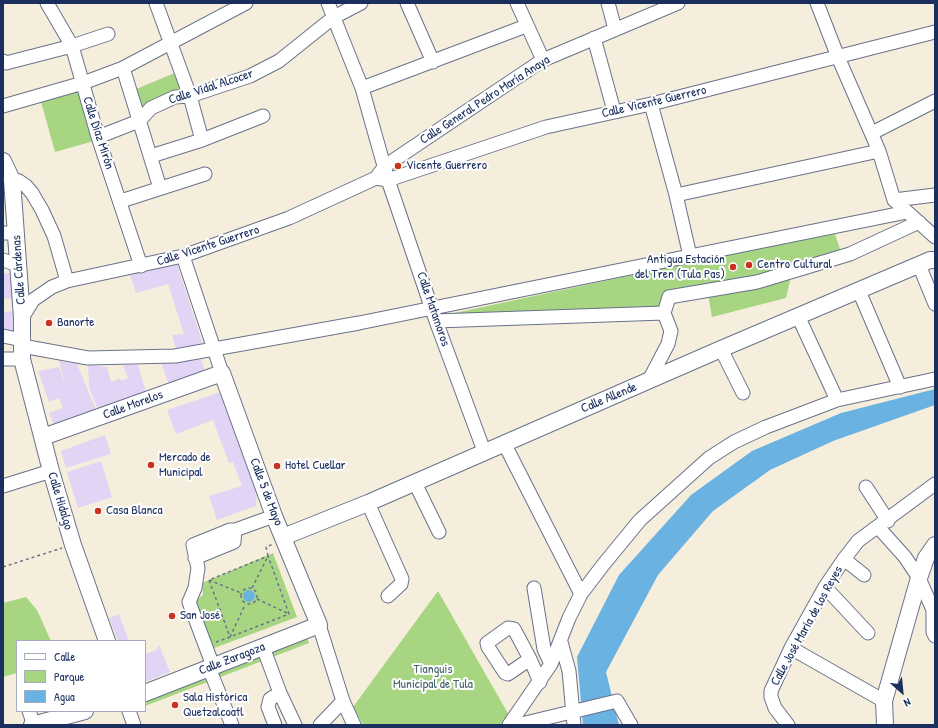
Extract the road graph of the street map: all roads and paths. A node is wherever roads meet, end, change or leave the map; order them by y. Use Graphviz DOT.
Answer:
graph roads {
  1 [pos="47,3"];
  2 [pos="156,3"];
  3 [pos="246,3"];
  4 [pos="328,3"];
  5 [pos="361,3"];
  6 [pos="407,3"];
  7 [pos="517,3"];
  8 [pos="608,3"];
  9 [pos="678,3"];
  10 [pos="817,3"];
  11 [pos="334,17"];
  12 [pos="526,26"];
  13 [pos="615,29"];
  14 [pos="935,32"];
  15 [pos="108,34"];
  16 [pos="594,38"];
  17 [pos="170,42"];
  18 [pos="72,46"];
  19 [pos="838,58"];
  20 [pos="544,60"];
  21 [pos="3,61"];
  22 [pos="433,62"];
  23 [pos="123,68"];
  24 [pos="82,84"];
  25 [pos="362,88"];
  26 [pos="190,96"];
  27 [pos="935,101"];
  28 [pos="651,104"];
  29 [pos="3,106"];
  30 [pos="614,111"];
  31 [pos="263,116"];
  32 [pos="139,121"];
  33 [pos="872,133"];
  34 [pos="98,137"];
  35 [pos="202,140"];
  36 [pos="879,151"];
  37 [pos="151,156"];
  38 [pos="3,161"];
  39 [pos="385,166"];
  40 [pos="205,174"];
  41 [pos="382,179"];
  42 [pos="8,185"];
  43 [pos="160,188"];
  44 [pos="676,195"];
  45 [pos="935,195"];
  46 [pos="894,200"];
  47 [pos="121,202"];
  48 [pos="907,212"];
  49 [pos="919,222"];
  50 [pos="9,230"];
  51 [pos="935,237"];
  52 [pos="183,256"];
  53 [pos="690,256"];
  54 [pos="3,260"];
  55 [pos="935,260"];
  56 [pos="18,264"];
  57 [pos="919,265"];
  58 [pos="141,266"];
  59 [pos="67,282"];
  60 [pos="859,291"];
  61 [pos="935,304"];
  62 [pos="432,307"];
  63 [pos="664,313"];
  64 [pos="798,316"];
  65 [pos="22,318"];
  66 [pos="436,320"];
  67 [pos="3,336"];
  68 [pos="22,349"];
  69 [pos="213,349"];
  70 [pos="721,349"];
  71 [pos="3,359"];
  72 [pos="222,373"];
  73 [pos="935,379"];
  74 [pos="648,382"];
  75 [pos="900,387"];
  76 [pos="743,393"];
  77 [pos="837,400"];
  78 [pos="43,438"];
  79 [pos="504,443"];
  80 [pos="484,451"];
  81 [pos="51,471"];
  82 [pos="415,483"];
  83 [pos="935,484"];
  84 [pos="3,486"];
  85 [pos="866,487"];
  86 [pos="368,503"];
  87 [pos="274,516"];
  88 [pos="883,524"];
  89 [pos="440,532"];
  90 [pos="283,537"];
  91 [pos="73,545"];
  92 [pos="935,545"];
  93 [pos="266,547"];
  94 [pos="268,556"];
  95 [pos="844,559"];
  96 [pos="3,567"];
  97 [pos="864,575"];
  98 [pos="919,578"];
  99 [pos="209,580"];
  100 [pos="825,587"];
  101 [pos="252,588"];
  102 [pos="534,588"];
  103 [pos="241,593"];
  104 [pos="581,594"];
  105 [pos="388,596"];
  106 [pos="257,599"];
  107 [pos="245,604"];
  108 [pos="289,614"];
  109 [pos="319,625"];
  110 [pos="868,633"];
  111 [pos="935,636"];
  112 [pos="230,637"];
  113 [pos="107,640"];
  114 [pos="561,642"];
  115 [pos="213,644"];
  116 [pos="262,647"];
  117 [pos="791,648"];
  118 [pos="530,659"];
  119 [pos="551,664"];
  120 [pos="211,667"];
  121 [pos="540,682"];
  122 [pos="146,693"];
  123 [pos="280,693"];
  124 [pos="343,701"];
  125 [pos="884,702"];
  126 [pos="574,711"];
  127 [pos="30,712"];
  128 [pos="81,712"];
  129 [pos="129,712"];
  130 [pos="33,725"];
  131 [pos="134,725"];
  132 [pos="232,725"];
  133 [pos="275,725"];
  134 [pos="295,725"];
  135 [pos="320,725"];
  136 [pos="354,725"];
  137 [pos="509,725"];
  138 [pos="517,725"];
  139 [pos="574,725"];
  140 [pos="630,725"];
  141 [pos="788,725"];
  142 [pos="885,725"];
  1 -- 18 [label="street, Calle Díaz Mirón"];
  2 -- 17 [label="street"];
  3 -- 17 [label="street"];
  4 -- 11 [label="street"];
  5 -- 11 [label="street, Calle Vidal Alcocer"];
  6 -- 22 [label="street"];
  7 -- 12 [label="street"];
  8 -- 13 [label="street"];
  9 -- 13 [label="street, Calle General Pedro María Anaya"];
  10 -- 19 [label="street"];
  11 -- 25 [label="street"];
  11 -- 26 [label="street, Calle Vidal Alcocer"];
  12 -- 20 [label="street"];
  12 -- 22 [label="street"];
  13 -- 16 [label="street, Calle General Pedro María Anaya"];
  14 -- 19 [label="street, Calle Vicente Guerrero"];
  15 -- 18 [label="street"];
  16 -- 20 [label="street, Calle General Pedro María Anaya"];
  16 -- 30 [label="street"];
  17 -- 23 [label="street"];
  17 -- 26 [label="street"];
  18 -- 21 [label="street"];
  18 -- 24 [label="street, Calle Díaz Mirón"];
  19 -- 28 [label="street, Calle Vicente Guerrero"];
  19 -- 33 [label="street"];
  20 -- 39 [label="street, Calle General Pedro María Anaya"];
  22 -- 25 [label="street"];
  23 -- 24 [label="street"];
  23 -- 32 [label="street"];
  24 -- 29 [label="street"];
  24 -- 34 [label="street, Calle Díaz Mirón"];
  25 -- 39 [label="street"];
  26 -- 32 [label="street, Calle Vidal Alcocer"];
  26 -- 35 [label="street"];
  27 -- 33 [label="street"];
  28 -- 30 [label="street, Calle Vicente Guerrero"];
  28 -- 44 [label="street"];
  30 -- 41 [label="street, Calle Vicente Guerrero"];
  31 -- 35 [label="street"];
  32 -- 34 [label="street, Calle Vidal Alcocer"];
  32 -- 37 [label="street"];
  33 -- 36 [label="street"];
  34 -- 47 [label="street, Calle Díaz Mirón"];
  35 -- 37 [label="street"];
  36 -- 44 [label="street"];
  36 -- 46 [label="street"];
  37 -- 43 [label="street"];
  38 -- 42 [label="main road"];
  39 -- 41 [label="street, Calle Vicente Guerrero"];
  40 -- 43 [label="street"];
  41 -- 52 [label="street, Calle Vicente Guerrero"];
  41 -- 62 [label="street, Calle Matamoros"];
  42 -- 50 [label="main road, Calle Cárdenas"];
  42 -- 59 [label="street"];
  43 -- 47 [label="street"];
  44 -- 53 [label="street"];
  45 -- 46 [label="street"];
  46 -- 48 [label="street"];
  47 -- 58 [label="street, Calle Díaz Mirón"];
  48 -- 49 [label="street"];
  48 -- 53 [label="street"];
  49 -- 51 [label="street"];
  49 -- 63 [label="street"];
  50 -- 56 [label="main road, Calle Cárdenas"];
  52 -- 58 [label="street, Calle Vicente Guerrero"];
  52 -- 69 [label="street, Calle 5 de Mayo"];
  53 -- 62 [label="street"];
  54 -- 56 [label="street"];
  55 -- 57 [label="main road, Calle Allende"];
  56 -- 65 [label="main road, Calle Cárdenas"];
  57 -- 60 [label="main road, Calle Allende"];
  57 -- 61 [label="street"];
  58 -- 59 [label="street, Calle Vicente Guerrero"];
  59 -- 65 [label="street, Calle Vicente Guerrero"];
  60 -- 64 [label="main road, Calle Allende"];
  60 -- 75 [label="street"];
  62 -- 66 [label="street, Calle Matamoros"];
  62 -- 69 [label="street"];
  63 -- 66 [label="street"];
  63 -- 74 [label="street"];
  64 -- 70 [label="main road, Calle Allende"];
  64 -- 77 [label="street"];
  65 -- 68 [label="main road, Calle Cárdenas"];
  66 -- 80 [label="street, Calle Matamoros"];
  67 -- 68 [label="street"];
  68 -- 69 [label="street"];
  68 -- 71 [label="street"];
  68 -- 78 [label="main road, Calle Hidalgo"];
  69 -- 72 [label="street, Calle 5 de Mayo"];
  70 -- 74 [label="main road, Calle Allende"];
  70 -- 76 [label="street"];
  72 -- 78 [label="main road, Calle Morelos"];
  72 -- 87 [label="main road, Calle 5 de Mayo"];
  73 -- 75 [label="street"];
  74 -- 79 [label="main road, Calle Allende"];
  75 -- 77 [label="street"];
  77 -- 104 [label="street"];
  78 -- 81 [label="main road, Calle Hidalgo"];
  79 -- 80 [label="main road, Calle Allende"];
  79 -- 104 [label="street"];
  80 -- 82 [label="main road, Calle Allende"];
  81 -- 84 [label="street"];
  81 -- 91 [label="main road, Calle Hidalgo"];
  82 -- 86 [label="main road, Calle Allende"];
  82 -- 89 [label="street"];
  83 -- 88 [label="street, Calle José María de los Reyes"];
  85 -- 88 [label="street"];
  86 -- 90 [label="main road, Calle Allende"];
  86 -- 105 [label="street"];
  87 -- 90 [label="main road, Calle 5 de Mayo"];
  87 -- 120 [label="street"];
  88 -- 95 [label="street, Calle José María de los Reyes"];
  88 -- 98 [label="street"];
  90 -- 109 [label="main road, Calle 5 de Mayo"];
  91 -- 96 [label="path"];
  91 -- 113 [label="main road, Calle Hidalgo"];
  92 -- 98 [label="main road"];
  93 -- 94 [label="path"];
  94 -- 99 [label="path"];
  94 -- 101 [label="path"];
  94 -- 108 [label="path"];
  95 -- 97 [label="street"];
  95 -- 100 [label="street, Calle José María de los Reyes"];
  98 -- 111 [label="street"];
  98 -- 125 [label="main road"];
  99 -- 103 [label="path"];
  99 -- 112 [label="path"];
  100 -- 110 [label="street"];
  100 -- 117 [label="street, Calle José María de los Reyes"];
  101 -- 103 [label="path"];
  101 -- 106 [label="path"];
  102 -- 119 [label="street"];
  103 -- 107 [label="path"];
  104 -- 114 [label="street"];
  106 -- 107 [label="path"];
  106 -- 108 [label="path"];
  107 -- 112 [label="path"];
  108 -- 112 [label="path"];
  109 -- 116 [label="main road, Calle Zaragoza"];
  109 -- 124 [label="street, Calle 5 de Mayo"];
  112 -- 115 [label="path"];
  114 -- 119 [label="street"];
  114 -- 126 [label="street"];
  116 -- 120 [label="main road, Calle Zaragoza"];
  116 -- 123 [label="street"];
  117 -- 125 [label="street"];
  117 -- 141 [label="street, Calle José María de los Reyes"];
  118 -- 121 [label="street"];
  119 -- 121 [label="street"];
  120 -- 122 [label="main road, Calle Zaragoza"];
  120 -- 132 [label="street"];
  121 -- 137 [label="street"];
  123 -- 133 [label="street"];
  123 -- 134 [label="street"];
  124 -- 135 [label="street"];
  124 -- 136 [label="street, Calle 5 de Mayo"];
  125 -- 142 [label="main road"];
  126 -- 138 [label="street"];
  126 -- 139 [label="street"];
  126 -- 140 [label="street"];
  127 -- 130 [label="street"];
  128 -- 130 [label="main road"];
  129 -- 131 [label="street"];
}
